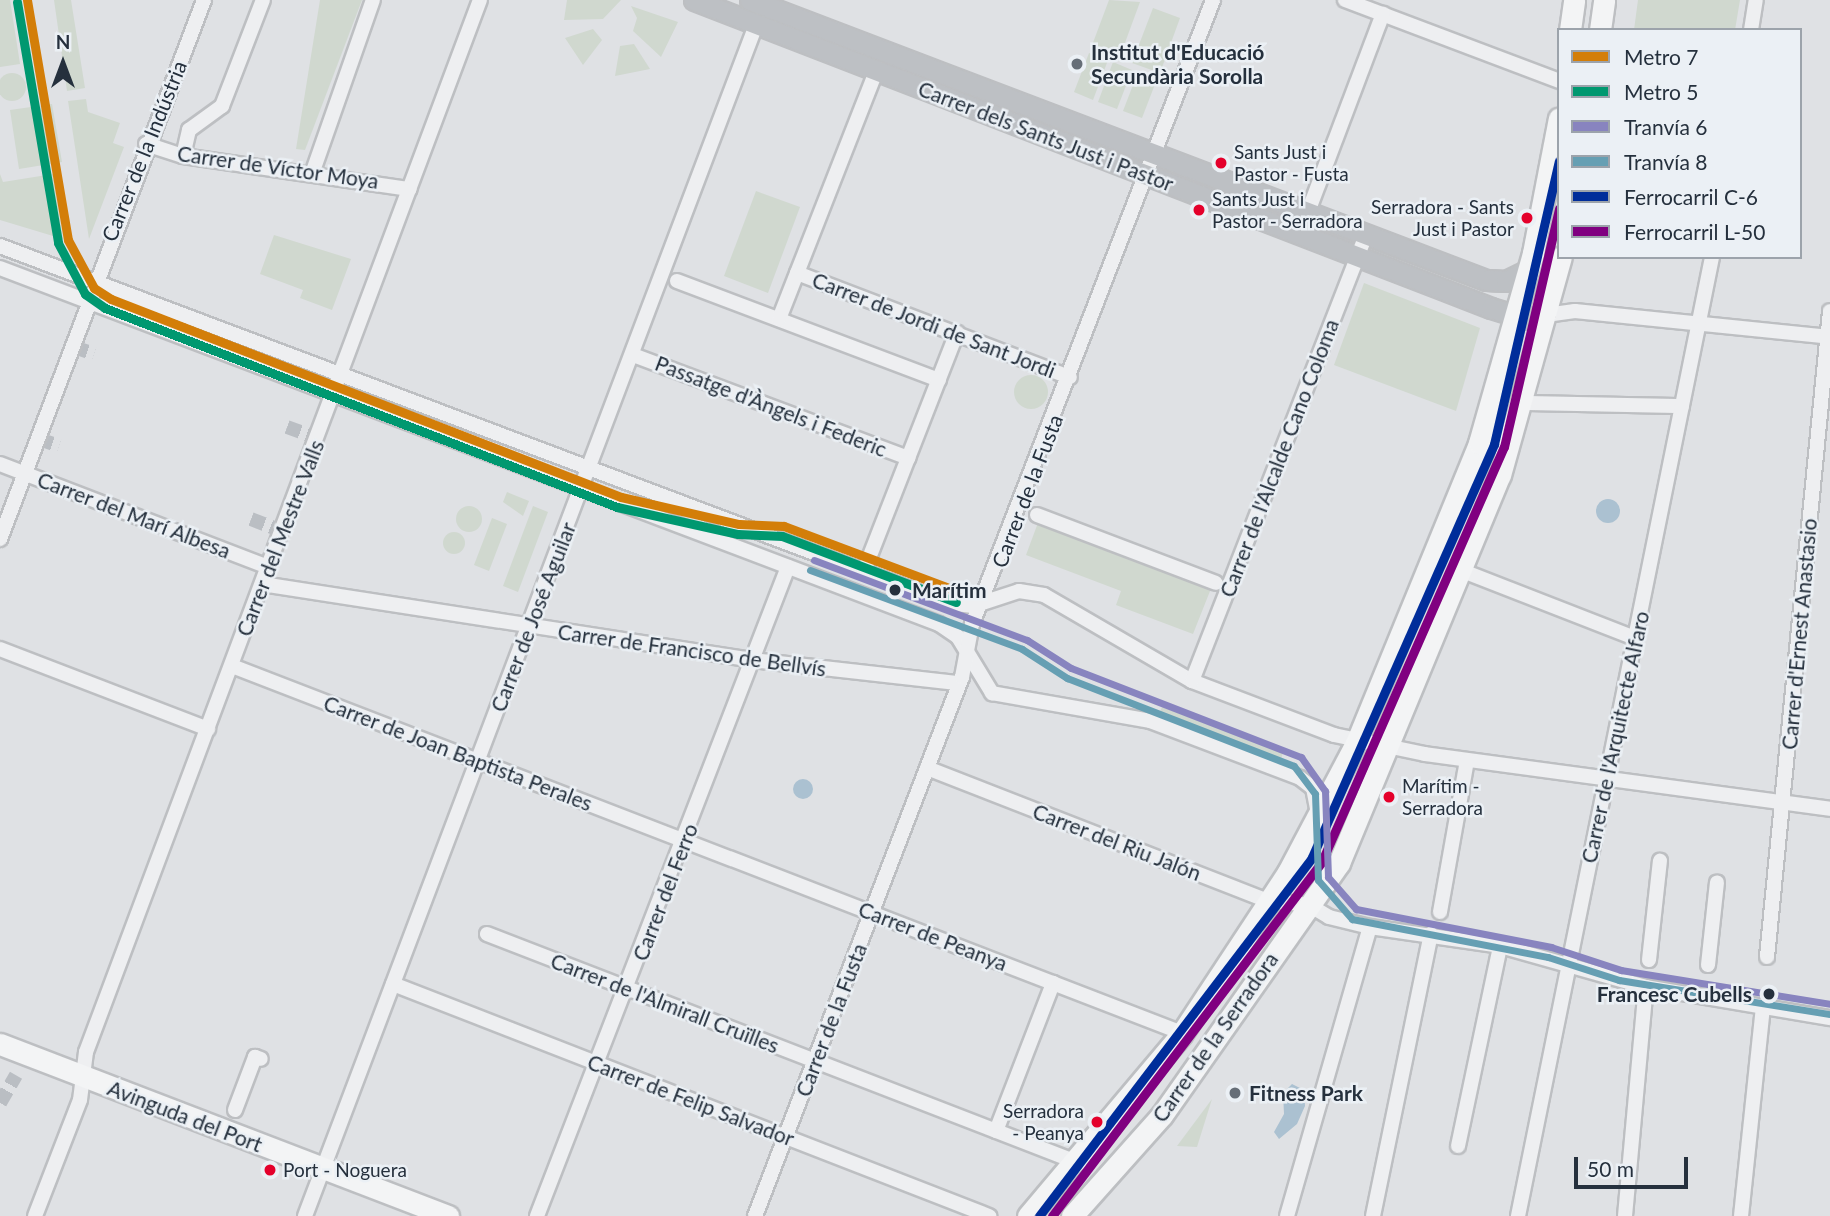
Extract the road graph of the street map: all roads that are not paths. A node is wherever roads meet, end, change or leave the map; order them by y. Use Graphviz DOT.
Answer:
graph roads {
  1 [pos="204,0"];
  2 [pos="263,0"];
  3 [pos="373,0"];
  4 [pos="480,0"];
  5 [pos="694,0"];
  6 [pos="1213,0"];
  7 [pos="1345,0"];
  8 [pos="1574,0"];
  9 [pos="1604,0"];
  10 [pos="1756,0"];
  11 [pos="757,1"];
  12 [pos="732,7"];
  13 [pos="1383,14"];
  14 [pos="757,25"];
  15 [pos="1570,28"];
  16 [pos="1600,28"];
  17 [pos="1751,28"];
  18 [pos="876,71"];
  19 [pos="1557,80"];
  20 [pos="1557,128"];
  21 [pos="146,144"];
  22 [pos="1156,153"];
  23 [pos="183,156"];
  24 [pos="313,171"];
  25 [pos="1147,175"];
  26 [pos="410,189"];
  27 [pos="1308,212"];
  28 [pos="1366,235"];
  29 [pos="0,246"];
  30 [pos="1357,256"];
  31 [pos="1560,259"];
  32 [pos="1712,259"];
  33 [pos="0,268"];
  34 [pos="1529,270"];
  35 [pos="797,273"];
  36 [pos="677,281"];
  37 [pos="94,282"];
  38 [pos="89,302"];
  39 [pos="1830,311"];
  40 [pos="1546,315"];
  41 [pos="1516,317"];
  42 [pos="779,318"];
  43 [pos="1700,324"];
  44 [pos="957,333"];
  45 [pos="1829,337"];
  46 [pos="634,355"];
  47 [pos="342,375"];
  48 [pos="1070,377"];
  49 [pos="939,380"];
  50 [pos="334,397"];
  51 [pos="1522,404"];
  52 [pos="1682,406"];
  53 [pos="908,458"];
  54 [pos="0,464"];
  55 [pos="590,467"];
  56 [pos="25,473"];
  57 [pos="582,488"];
  58 [pos="1037,515"];
  59 [pos="0,540"];
  60 [pos="269,567"];
  61 [pos="788,567"];
  62 [pos="1462,570"];
  63 [pos="864,571"];
  64 [pos="1216,583"];
  65 [pos="262,584"];
  66 [pos="984,603"];
  67 [pos="529,626"];
  68 [pos="1635,638"];
  69 [pos="0,649"];
  70 [pos="967,651"];
  71 [pos="752,660"];
  72 [pos="232,666"];
  73 [pos="1192,681"];
  74 [pos="957,683"];
  75 [pos="208,729"];
  76 [pos="1357,741"];
  77 [pos="1391,746"];
  78 [pos="1467,760"];
  79 [pos="478,762"];
  80 [pos="927,768"];
  81 [pos="1606,778"];
  82 [pos="1783,802"];
  83 [pos="1830,809"];
  84 [pos="1317,822"];
  85 [pos="685,839"];
  86 [pos="1660,861"];
  87 [pos="1717,882"];
  88 [pos="1266,900"];
  89 [pos="1309,905"];
  90 [pos="1440,912"];
  91 [pos="873,913"];
  92 [pos="1370,927"];
  93 [pos="487,934"];
  94 [pos="1431,934"];
  95 [pos="1500,946"];
  96 [pos="1768,957"];
  97 [pos="1649,960"];
  98 [pos="1568,962"];
  99 [pos="1707,965"];
  100 [pos="1053,983"];
  101 [pos="393,984"];
  102 [pos="1646,987"];
  103 [pos="628,989"];
  104 [pos="1763,1008"];
  105 [pos="1830,1018"];
  106 [pos="1182,1033"];
  107 [pos="0,1044"];
  108 [pos="261,1059"];
  109 [pos="816,1060"];
  110 [pos="597,1065"];
  111 [pos="82,1077"];
  112 [pos="235,1110"];
  113 [pos="996,1131"];
  114 [pos="786,1135"];
  115 [pos="1458,1146"];
  116 [pos="1079,1163"];
  117 [pos="323,1168"];
  118 [pos="1079,1214"];
  119 [pos="35,1216"];
  120 [pos="305,1216"];
  121 [pos="448,1216"];
  122 [pos="537,1216"];
  123 [pos="755,1216"];
  124 [pos="989,1216"];
  125 [pos="1028,1216"];
  126 [pos="1287,1216"];
  127 [pos="1374,1216"];
  128 [pos="1518,1216"];
  129 [pos="1625,1216"];
  130 [pos="1741,1216"];
  1 -- 21 [label="street, Carrer de la Indústria"];
  2 -- 23 [label="street"];
  3 -- 24 [label="street"];
  4 -- 26 [label="street, Carrer del Mestre Valls"];
  5 -- 12 [label="street, Carrer dels Sants Just i Pastor"];
  6 -- 22 [label="street, Carrer de la Fusta"];
  7 -- 13 [label="street"];
  8 -- 15 [label="main road"];
  9 -- 16 [label="main road"];
  10 -- 17 [label="street"];
  11 -- 14 [label="street"];
  11 -- 22 [label="street, Carrer dels Sants Just i Pastor"];
  12 -- 14 [label="street, Carrer dels Sants Just i Pastor"];
  13 -- 19 [label="street"];
  13 -- 27 [label="street"];
  14 -- 18 [label="street, Carrer dels Sants Just i Pastor"];
  14 -- 46 [label="street, Carrer de José Aguilar"];
  18 -- 25 [label="street, Carrer dels Sants Just i Pastor"];
  18 -- 35 [label="street"];
  20 -- 34 [label="main road, Carrer de la Serradora"];
  21 -- 23 [label="street, Carrer de Víctor Moya"];
  21 -- 37 [label="street, Carrer de la Indústria"];
  22 -- 25 [label="street, Carrer de la Fusta"];
  22 -- 27 [label="street, Carrer dels Sants Just i Pastor"];
  23 -- 24 [label="street, Carrer de Víctor Moya"];
  24 -- 26 [label="street, Carrer de Víctor Moya"];
  25 -- 30 [label="street, Carrer dels Sants Just i Pastor"];
  25 -- 48 [label="street, Carrer de la Fusta"];
  26 -- 47 [label="street, Carrer del Mestre Valls"];
  27 -- 28 [label="street, Carrer dels Sants Just i Pastor"];
  28 -- 30 [label="street, Carrer de l'Alcalde Cano Coloma"];
  28 -- 34 [label="street, Carrer dels Sants Just i Pastor"];
  29 -- 37 [label="street"];
  30 -- 41 [label="street, Carrer dels Sants Just i Pastor"];
  30 -- 73 [label="street, Carrer de l'Alcalde Cano Coloma"];
  31 -- 40 [label="main road, Carrer de la Serradora"];
  32 -- 43 [label="street, Carrer de l'Arquitecte Alfaro"];
  33 -- 38 [label="street"];
  34 -- 41 [label="main road, Carrer de la Serradora"];
  35 -- 42 [label="street"];
  35 -- 44 [label="street, Carrer de Jordi de Sant Jordi"];
  36 -- 42 [label="street"];
  37 -- 38 [label="street, Carrer de la Indústria"];
  37 -- 47 [label="street"];
  38 -- 50 [label="street"];
  38 -- 56 [label="street, Carrer de la Indústria"];
  39 -- 45 [label="street, Carrer d'Ernest Anastasio"];
  40 -- 41 [label="street"];
  40 -- 43 [label="street"];
  40 -- 51 [label="main road, Carrer de la Serradora"];
  41 -- 76 [label="main road, Carrer de la Serradora"];
  42 -- 49 [label="street"];
  43 -- 45 [label="street"];
  43 -- 52 [label="street, Carrer de l'Arquitecte Alfaro"];
  44 -- 48 [label="street, Carrer de Jordi de Sant Jordi"];
  44 -- 49 [label="street"];
  45 -- 82 [label="street, Carrer d'Ernest Anastasio"];
  46 -- 53 [label="street, Passatge d'Àngels i Federic"];
  46 -- 55 [label="street, Carrer de José Aguilar"];
  47 -- 50 [label="street, Carrer del Mestre Valls"];
  47 -- 55 [label="street"];
  48 -- 66 [label="street, Carrer de la Fusta"];
  49 -- 53 [label="street"];
  50 -- 57 [label="street"];
  50 -- 60 [label="street, Carrer del Mestre Valls"];
  51 -- 52 [label="street"];
  51 -- 62 [label="main road, Carrer de la Serradora"];
  52 -- 68 [label="street, Carrer de l'Arquitecte Alfaro"];
  53 -- 63 [label="street"];
  54 -- 56 [label="street, Carrer del Marí Albesa"];
  55 -- 57 [label="street, Carrer de José Aguilar"];
  55 -- 63 [label="street"];
  56 -- 59 [label="street, Carrer de la Indústria"];
  56 -- 60 [label="street, Carrer del Marí Albesa"];
  57 -- 61 [label="street"];
  57 -- 67 [label="street, Carrer de José Aguilar"];
  58 -- 64 [label="street"];
  60 -- 65 [label="street, Carrer del Mestre Valls"];
  61 -- 70 [label="street"];
  61 -- 71 [label="street, Carrer del Ferro"];
  62 -- 68 [label="street"];
  62 -- 77 [label="main road, Carrer de la Serradora"];
  63 -- 66 [label="street"];
  65 -- 67 [label="street, Carrer de Francisco de Bellvís"];
  65 -- 72 [label="street, Carrer del Mestre Valls"];
  66 -- 70 [label="street, Carrer de la Fusta"];
  66 -- 73 [label="street"];
  67 -- 71 [label="street, Carrer de Francisco de Bellvís"];
  67 -- 79 [label="street, Carrer de José Aguilar"];
  68 -- 81 [label="street, Carrer de l'Arquitecte Alfaro"];
  69 -- 75 [label="street"];
  70 -- 74 [label="street, Carrer de la Fusta"];
  70 -- 84 [label="street"];
  71 -- 74 [label="street, Carrer de Francisco de Bellvís"];
  71 -- 85 [label="street, Carrer del Ferro"];
  72 -- 75 [label="street, Carrer del Mestre Valls"];
  72 -- 79 [label="street, Carrer de Joan Baptista Perales"];
  73 -- 76 [label="street"];
  74 -- 80 [label="street, Carrer de la Fusta"];
  75 -- 111 [label="street, Carrer del Mestre Valls"];
  76 -- 77 [label="street"];
  76 -- 84 [label="main road, Carrer de la Serradora"];
  77 -- 78 [label="street"];
  77 -- 89 [label="main road, Carrer de la Serradora"];
  78 -- 81 [label="street"];
  78 -- 90 [label="street"];
  79 -- 85 [label="street, Carrer de Joan Baptista Perales"];
  79 -- 101 [label="street, Carrer de José Aguilar"];
  80 -- 88 [label="street, Carrer del Riu Jalón"];
  80 -- 91 [label="street, Carrer de la Fusta"];
  81 -- 82 [label="street"];
  81 -- 98 [label="street, Carrer de l'Arquitecte Alfaro"];
  82 -- 83 [label="street"];
  82 -- 96 [label="street, Carrer d'Ernest Anastasio"];
  84 -- 88 [label="main road, Carrer de la Serradora"];
  85 -- 91 [label="street, Carrer de Peanya"];
  85 -- 103 [label="street, Carrer del Ferro"];
  86 -- 97 [label="street"];
  87 -- 99 [label="street"];
  88 -- 89 [label="street, Carrer del Riu Jalón"];
  88 -- 106 [label="main road, Carrer de la Serradora"];
  89 -- 92 [label="street, Carrer del Riu Jalón"];
  89 -- 118 [label="main road, Carrer de la Serradora"];
  91 -- 100 [label="street, Carrer de Peanya"];
  91 -- 109 [label="street, Carrer de la Fusta"];
  92 -- 94 [label="street, Carrer del Riu Jalón"];
  92 -- 126 [label="street"];
  93 -- 103 [label="street, Carrer de l'Almirall Cruïlles"];
  94 -- 95 [label="street, Carrer del Riu Jalón"];
  94 -- 127 [label="street"];
  95 -- 98 [label="street, Carrer del Riu Jalón"];
  95 -- 115 [label="street"];
  98 -- 102 [label="street, Carrer del Riu Jalón"];
  98 -- 128 [label="street, Carrer de l'Arquitecte Alfaro"];
  100 -- 106 [label="street, Carrer de Peanya"];
  100 -- 113 [label="street"];
  101 -- 110 [label="street, Carrer de Felip Salvador"];
  101 -- 117 [label="street, Carrer de José Aguilar"];
  102 -- 104 [label="street, Carrer del Riu Jalón"];
  102 -- 129 [label="street"];
  103 -- 109 [label="street, Carrer de l'Almirall Cruïlles"];
  103 -- 110 [label="street, Carrer del Ferro"];
  104 -- 105 [label="street, Carrer del Riu Jalón"];
  104 -- 130 [label="street"];
  106 -- 116 [label="main road, Carrer de la Serradora"];
  107 -- 111 [label="main road, Avinguda del Port"];
  108 -- 112 [label="street"];
  109 -- 113 [label="street, Carrer de l'Almirall Cruïlles"];
  109 -- 114 [label="street, Carrer de la Fusta"];
  110 -- 114 [label="street, Carrer de Felip Salvador"];
  110 -- 122 [label="street, Carrer del Ferro"];
  111 -- 117 [label="main road, Avinguda del Port"];
  111 -- 119 [label="street, Carrer del Mestre Valls"];
  113 -- 116 [label="street, Carrer de l'Almirall Cruïlles"];
  114 -- 123 [label="street, Carrer de la Fusta"];
  114 -- 124 [label="street, Carrer de Felip Salvador"];
  116 -- 125 [label="main road, Carrer de la Serradora"];
  117 -- 120 [label="street, Carrer de José Aguilar"];
  117 -- 121 [label="main road, Avinguda del Port"];
}
